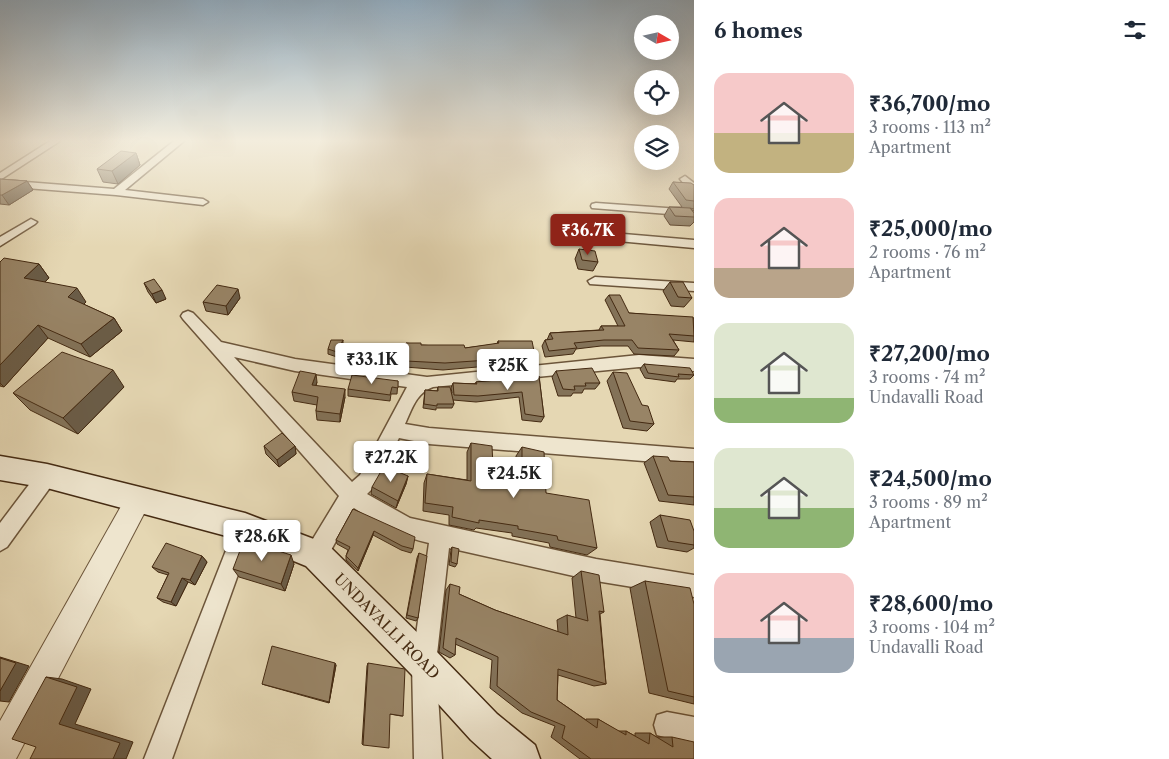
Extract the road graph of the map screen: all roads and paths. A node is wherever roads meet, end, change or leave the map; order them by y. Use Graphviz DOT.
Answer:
graph roads {
  1 [pos="136,176"];
  2 [pos="685,179"];
  3 [pos="0,183"];
  4 [pos="694,189"];
  5 [pos="116,192"];
  6 [pos="203,202"];
  7 [pos="596,206"];
  8 [pos="694,213"];
  9 [pos="32,222"];
  10 [pos="600,236"];
  11 [pos="0,242"];
  12 [pos="694,244"];
  13 [pos="595,281"];
  14 [pos="694,287"];
  15 [pos="188,316"];
  16 [pos="217,347"];
  17 [pos="694,365"];
  18 [pos="427,383"];
  19 [pos="393,429"];
  20 [pos="694,457"];
  21 [pos="0,468"];
  22 [pos="47,476"];
  23 [pos="351,495"];
  24 [pos="138,500"];
  25 [pos="245,527"];
  26 [pos="440,536"];
  27 [pos="0,540"];
  28 [pos="316,555"];
  29 [pos="694,586"];
  30 [pos="424,663"];
  31 [pos="667,725"];
  32 [pos="694,730"];
  33 [pos="486,743"];
  34 [pos="0,755"];
  35 [pos="158,759"];
  36 [pos="428,759"];
  37 [pos="521,759"];
  1 -- 5 [label="street"];
  2 -- 4 [label="street"];
  3 -- 5 [label="street"];
  5 -- 6 [label="street"];
  7 -- 8 [label="street"];
  9 -- 11 [label="street"];
  10 -- 12 [label="street"];
  13 -- 14 [label="street"];
  15 -- 16 [label="street"];
  16 -- 18 [label="street"];
  16 -- 23 [label="street"];
  17 -- 18 [label="street"];
  18 -- 19 [label="street"];
  19 -- 20 [label="street"];
  19 -- 23 [label="street"];
  21 -- 22 [label="main road, UNDAVALLI ROAD"];
  22 -- 24 [label="main road, UNDAVALLI ROAD"];
  22 -- 27 [label="street"];
  23 -- 26 [label="street"];
  23 -- 28 [label="street"];
  24 -- 25 [label="main road, UNDAVALLI ROAD"];
  24 -- 34 [label="street"];
  25 -- 28 [label="main road, UNDAVALLI ROAD"];
  25 -- 35 [label="street"];
  26 -- 29 [label="street"];
  26 -- 30 [label="street"];
  28 -- 30 [label="main road, UNDAVALLI ROAD"];
  30 -- 33 [label="main road, UNDAVALLI ROAD"];
  30 -- 36 [label="street"];
  31 -- 32 [label="street"];
  33 -- 37 [label="main road, UNDAVALLI ROAD"];
}
